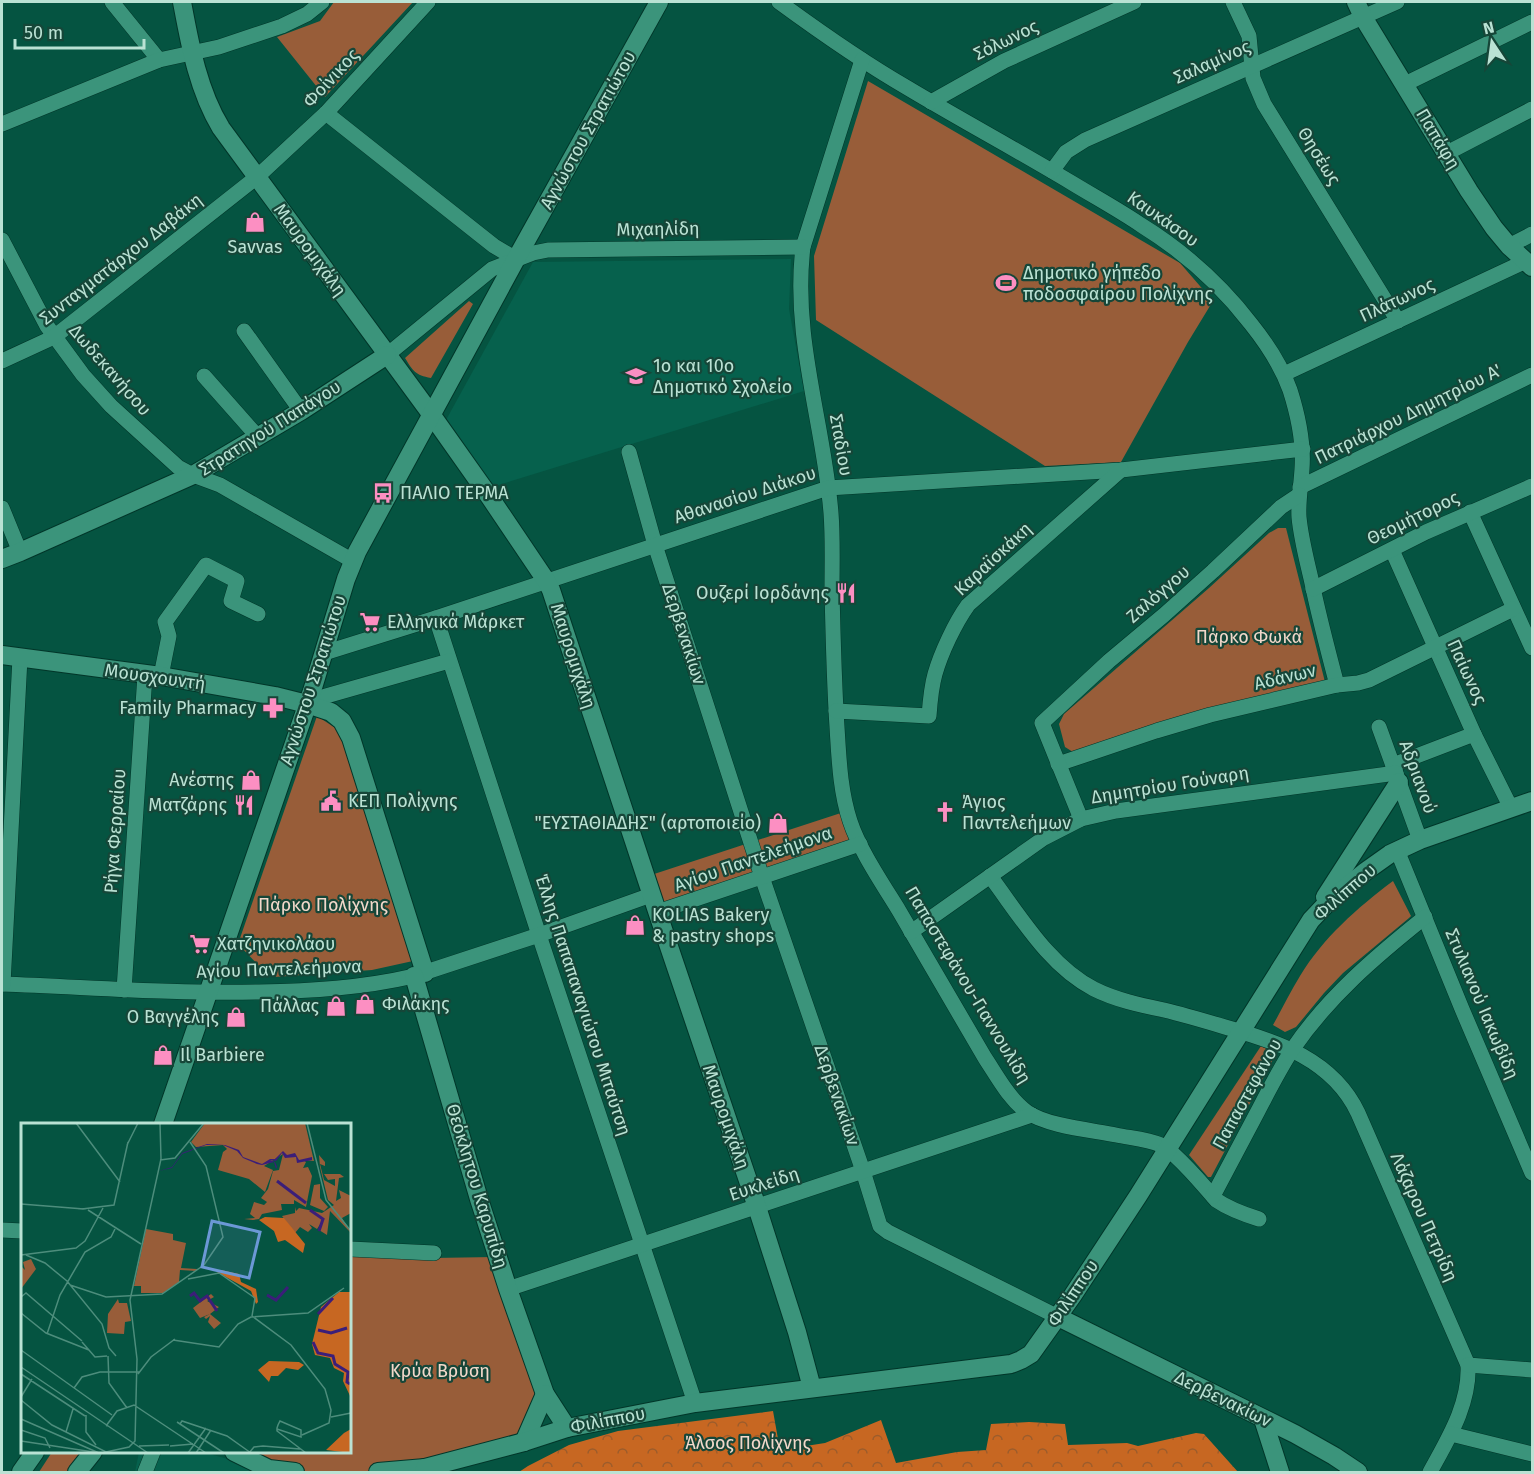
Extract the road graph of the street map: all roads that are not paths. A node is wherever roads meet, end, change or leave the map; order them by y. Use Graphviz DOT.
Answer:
graph roads {
  1 [pos="112,2"];
  2 [pos="182,2"];
  3 [pos="428,2"];
  4 [pos="659,2"];
  5 [pos="779,2"];
  6 [pos="1134,2"];
  7 [pos="1233,2"];
  8 [pos="1397,2"];
  9 [pos="316,4"];
  10 [pos="1360,9"];
  11 [pos="1533,22"];
  12 [pos="193,53"];
  13 [pos="159,60"];
  14 [pos="862,60"];
  15 [pos="1252,65"];
  16 [pos="1405,84"];
  17 [pos="931,102"];
  18 [pos="1533,109"];
  19 [pos="326,113"];
  20 [pos="2,124"];
  21 [pos="1447,153"];
  22 [pos="1052,171"];
  23 [pos="257,177"];
  24 [pos="1533,234"];
  25 [pos="2,240"];
  26 [pos="1509,246"];
  27 [pos="803,247"];
  28 [pos="516,259"];
  29 [pos="1529,264"];
  30 [pos="1398,321"];
  31 [pos="244,331"];
  32 [pos="54,337"];
  33 [pos="387,355"];
  34 [pos="2,361"];
  35 [pos="1284,374"];
  36 [pos="1533,375"];
  37 [pos="204,376"];
  38 [pos="301,411"];
  39 [pos="430,414"];
  40 [pos="258,437"];
  41 [pos="1302,449"];
  42 [pos="629,452"];
  43 [pos="1120,470"];
  44 [pos="194,475"];
  45 [pos="1533,486"];
  46 [pos="828,488"];
  47 [pos="1299,491"];
  48 [pos="2,508"];
  49 [pos="1470,512"];
  50 [pos="655,546"];
  51 [pos="1392,550"];
  52 [pos="20,552"];
  53 [pos="2,559"];
  54 [pos="353,561"];
  55 [pos="547,582"];
  56 [pos="1313,589"];
  57 [pos="1513,609"];
  58 [pos="258,614"];
  59 [pos="436,618"];
  60 [pos="1533,648"];
  61 [pos="1435,649"];
  62 [pos="324,653"];
  63 [pos="2,655"];
  64 [pos="20,658"];
  65 [pos="449,661"];
  66 [pos="153,675"];
  67 [pos="1337,685"];
  68 [pos="307,704"];
  69 [pos="836,711"];
  70 [pos="1379,727"];
  71 [pos="1474,735"];
  72 [pos="1058,764"];
  73 [pos="1396,773"];
  74 [pos="1533,801"];
  75 [pos="1511,808"];
  76 [pos="1081,819"];
  77 [pos="1420,840"];
  78 [pos="860,844"];
  79 [pos="1397,850"];
  80 [pos="990,876"];
  81 [pos="762,877"];
  82 [pos="654,904"];
  83 [pos="1425,917"];
  84 [pos="1311,920"];
  85 [pos="912,932"];
  86 [pos="539,935"];
  87 [pos="419,974"];
  88 [pos="2,984"];
  89 [pos="124,990"];
  90 [pos="208,993"];
  91 [pos="1241,1032"];
  92 [pos="1293,1050"];
  93 [pos="1032,1116"];
  94 [pos="164,1123"];
  95 [pos="1527,1143"];
  96 [pos="1167,1149"];
  97 [pos="863,1171"];
  98 [pos="1533,1173"];
  99 [pos="1213,1196"];
  100 [pos="757,1207"];
  101 [pos="1258,1219"];
  102 [pos="2,1230"];
  103 [pos="21,1231"];
  104 [pos="642,1244"];
  105 [pos="351,1249"];
  106 [pos="434,1253"];
  107 [pos="508,1289"];
  108 [pos="1058,1317"];
  109 [pos="1468,1365"];
  110 [pos="1533,1370"];
  111 [pos="812,1388"];
  112 [pos="545,1394"];
  113 [pos="695,1403"];
  114 [pos="1263,1419"];
  115 [pos="567,1428"];
  116 [pos="1451,1434"];
  117 [pos="524,1442"];
  118 [pos="34,1453"];
  119 [pos="92,1453"];
  120 [pos="153,1453"];
  121 [pos="236,1453"];
  122 [pos="1533,1454"];
  123 [pos="424,1470"];
  124 [pos="21,1473"];
  125 [pos="77,1473"];
  126 [pos="144,1473"];
  127 [pos="295,1473"];
  128 [pos="378,1473"];
  129 [pos="1280,1473"];
  130 [pos="1358,1473"];
  131 [pos="1430,1473"];
  1 -- 13 [label="street"];
  2 -- 12 [label="street, Μαυρομιχάλη"];
  3 -- 19 [label="street, Φοίνικος"];
  4 -- 28 [label="street, Αγνώστου Στρατιώτου"];
  5 -- 14 [label="street, Καυκάσου"];
  6 -- 17 [label="street, Σόλωνος"];
  7 -- 15 [label="street, Θησέως"];
  8 -- 10 [label="street, Σαλαμίνος"];
  9 -- 12 [label="street"];
  10 -- 15 [label="street, Σαλαμίνος"];
  10 -- 16 [label="street, Παπάφη"];
  11 -- 16 [label="street"];
  12 -- 13 [label="street"];
  12 -- 23 [label="street, Μαυρομιχάλη"];
  13 -- 20 [label="street"];
  14 -- 17 [label="street, Καυκάσου"];
  14 -- 27 [label="street, Σταδίου"];
  15 -- 22 [label="street, Σαλαμίνος"];
  15 -- 30 [label="street, Θησέως"];
  16 -- 21 [label="street, Παπάφη"];
  17 -- 22 [label="street, Καυκάσου"];
  18 -- 21 [label="street"];
  19 -- 23 [label="street, Φοίνικος"];
  19 -- 28 [label="street"];
  21 -- 26 [label="street, Παπάφη"];
  22 -- 35 [label="street, Καυκάσου"];
  23 -- 32 [label="street, Συνταγματάρχου Δαβάκη"];
  23 -- 33 [label="street, Μαυρομιχάλη"];
  24 -- 26 [label="street"];
  25 -- 32 [label="street, Δωδεκανήσου"];
  26 -- 29 [label="street, Παπάφη"];
  27 -- 28 [label="street, Μιχαηλίδη"];
  27 -- 46 [label="street, Σταδίου"];
  28 -- 33 [label="street, Στρατηγού Παπάγου"];
  28 -- 39 [label="street, Αγνώστου Στρατιώτου"];
  29 -- 30 [label="street, Πλάτωνος"];
  30 -- 35 [label="street, Πλάτωνος"];
  31 -- 38 [label="street"];
  32 -- 34 [label="street, Συνταγματάρχου Δαβάκη"];
  32 -- 44 [label="street, Δωδεκανήσου"];
  33 -- 38 [label="street, Στρατηγού Παπάγου"];
  33 -- 39 [label="street, Μαυρομιχάλη"];
  35 -- 41 [label="street, Καυκάσου"];
  36 -- 47 [label="street, Πατριάρχου Δημητρίου Α'"];
  37 -- 40 [label="street"];
  38 -- 40 [label="street, Στρατηγού Παπάγου"];
  39 -- 54 [label="street, Αγνώστου Στρατιώτου"];
  39 -- 55 [label="street, Μαυρομιχάλη"];
  40 -- 44 [label="street, Στρατηγού Παπάγου"];
  41 -- 43 [label="street, Αθανασίου Διάκου"];
  41 -- 47 [label="street, Καυκάσου"];
  42 -- 50 [label="street, Δερβενακίων"];
  43 -- 46 [label="street, Αθανασίου Διάκου"];
  43 -- 69 [label="street, Καραϊσκάκη"];
  44 -- 52 [label="street, Στρατηγού Παπάγου"];
  44 -- 54 [label="street, Δωδεκανήσου"];
  45 -- 49 [label="street, Θεομήτορος"];
  46 -- 50 [label="street, Αθανασίου Διάκου"];
  46 -- 69 [label="street, Σταδίου"];
  47 -- 56 [label="street, Καυκάσου"];
  47 -- 72 [label="street, Ζαλόγγου"];
  48 -- 52 [label="street"];
  49 -- 51 [label="street, Θεομήτορος"];
  49 -- 57 [label="street"];
  50 -- 55 [label="street, Αθανασίου Διάκου"];
  50 -- 81 [label="street, Δερβενακίων"];
  51 -- 56 [label="street, Θεομήτορος"];
  51 -- 61 [label="street, Παίωνος"];
  52 -- 53 [label="street, Στρατηγού Παπάγου"];
  54 -- 62 [label="street, Αγνώστου Στρατιώτου"];
  55 -- 59 [label="street, Αθανασίου Διάκου"];
  55 -- 82 [label="street, Μαυρομιχάλη"];
  56 -- 67 [label="street, Καυκάσου"];
  57 -- 60 [label="street"];
  57 -- 61 [label="street, Αδάνων"];
  58 -- 66 [label="street, Ρήγα Φερραίου"];
  59 -- 62 [label="street, Αθανασίου Διάκου"];
  59 -- 65 [label="street, Έλλης Παπαπαναγιώτου Μιταύτση"];
  61 -- 67 [label="street, Αδάνων"];
  61 -- 71 [label="street, Παίωνος"];
  62 -- 68 [label="street, Αγνώστου Στρατιώτου"];
  63 -- 64 [label="street, Μουσχουντή"];
  64 -- 66 [label="street, Μουσχουντή"];
  64 -- 88 [label="street"];
  65 -- 68 [label="street"];
  65 -- 86 [label="street, Έλλης Παπαπαναγιώτου Μιταύτση"];
  66 -- 68 [label="street, Μουσχουντή"];
  66 -- 89 [label="street, Ρήγα Φερραίου"];
  67 -- 72 [label="street, Αδάνων"];
  68 -- 87 [label="street, Θεόκλητου Καρυπίδη"];
  68 -- 90 [label="street, Αγνώστου Στρατιώτου"];
  69 -- 78 [label="street, Σταδίου"];
  70 -- 73 [label="street, Αδριανού"];
  71 -- 73 [label="street, Δημητρίου Γούναρη"];
  71 -- 75 [label="street, Παίωνος"];
  72 -- 76 [label="street"];
  73 -- 76 [label="street, Δημητρίου Γούναρη"];
  73 -- 77 [label="street, Αδριανού"];
  73 -- 84 [label="street"];
  74 -- 75 [label="street, Φιλίππου"];
  75 -- 77 [label="street, Φιλίππου"];
  76 -- 80 [label="street, Δημητρίου Γούναρη"];
  77 -- 79 [label="street, Φιλίππου"];
  78 -- 81 [label="street, Αγίου Παντελεήμονα"];
  78 -- 85 [label="street, Παπαστεφάνου-Γιαννουλίδη"];
  79 -- 83 [label="street, Στυλιανού Ιακωβίδη"];
  79 -- 84 [label="street, Φιλίππου"];
  80 -- 85 [label="street, Δημητρίου Γούναρη"];
  80 -- 91 [label="street, Λάζαρου Πετρίδη"];
  81 -- 82 [label="street, Αγίου Παντελεήμονα"];
  81 -- 97 [label="street, Δερβενακίων"];
  82 -- 86 [label="street, Αγίου Παντελεήμονα"];
  82 -- 100 [label="street, Μαυρομιχάλη"];
  83 -- 92 [label="street, Παπαστεφάνου"];
  83 -- 95 [label="street, Στυλιανού Ιακωβίδη"];
  84 -- 91 [label="street, Φιλίππου"];
  85 -- 93 [label="street, Παπαστεφάνου-Γιαννουλίδη"];
  86 -- 87 [label="street, Αγίου Παντελεήμονα"];
  86 -- 104 [label="street, Έλλης Παπαπαναγιώτου Μιταύτση"];
  87 -- 90 [label="street, Αγίου Παντελεήμονα"];
  87 -- 107 [label="street, Θεόκλητου Καρυπίδη"];
  88 -- 89 [label="street, Αγίου Παντελεήμονα"];
  89 -- 90 [label="street, Αγίου Παντελεήμονα"];
  90 -- 94 [label="street, Αγνώστου Στρατιώτου"];
  91 -- 92 [label="street, Λάζαρου Πετρίδη"];
  91 -- 96 [label="street, Φιλίππου"];
  92 -- 99 [label="street, Παπαστεφάνου"];
  92 -- 109 [label="street, Λάζαρου Πετρίδη"];
  93 -- 96 [label="street, Παπαστεφάνου-Γιαννουλίδη"];
  93 -- 97 [label="street, Ευκλείδη"];
  95 -- 98 [label="street, Στυλιανού Ιακωβίδη"];
  96 -- 99 [label="street"];
  96 -- 108 [label="street, Φιλίππου"];
  97 -- 100 [label="street, Ευκλείδη"];
  97 -- 108 [label="street, Δερβενακίων"];
  99 -- 101 [label="street"];
  100 -- 104 [label="street, Ευκλείδη"];
  100 -- 111 [label="street, Μαυρομιχάλη"];
  102 -- 103 [label="street"];
  104 -- 107 [label="street, Ευκλείδη"];
  104 -- 113 [label="street, Έλλης Παπαπαναγιώτου Μιταύτση"];
  105 -- 106 [label="street"];
  107 -- 112 [label="street, Θεόκλητου Καρυπίδη"];
  108 -- 111 [label="street, Φιλίππου"];
  108 -- 114 [label="street, Δερβενακίων"];
  109 -- 110 [label="street"];
  109 -- 116 [label="street, Λάζαρου Πετρίδη"];
  111 -- 113 [label="street, Φιλίππου"];
  112 -- 115 [label="street, Θεόκλητου Καρυπίδη"];
  112 -- 117 [label="street"];
  113 -- 115 [label="street, Φιλίππου"];
  114 -- 129 [label="street"];
  114 -- 130 [label="street, Δερβενακίων"];
  115 -- 117 [label="street, Φιλίππου"];
  116 -- 122 [label="street"];
  116 -- 131 [label="street, Λάζαρου Πετρίδη"];
  117 -- 123 [label="street, Φιλίππου"];
  118 -- 124 [label="street"];
  119 -- 125 [label="street"];
  120 -- 126 [label="street"];
  121 -- 127 [label="street"];
  123 -- 128 [label="street, Φιλίππου"];
}
